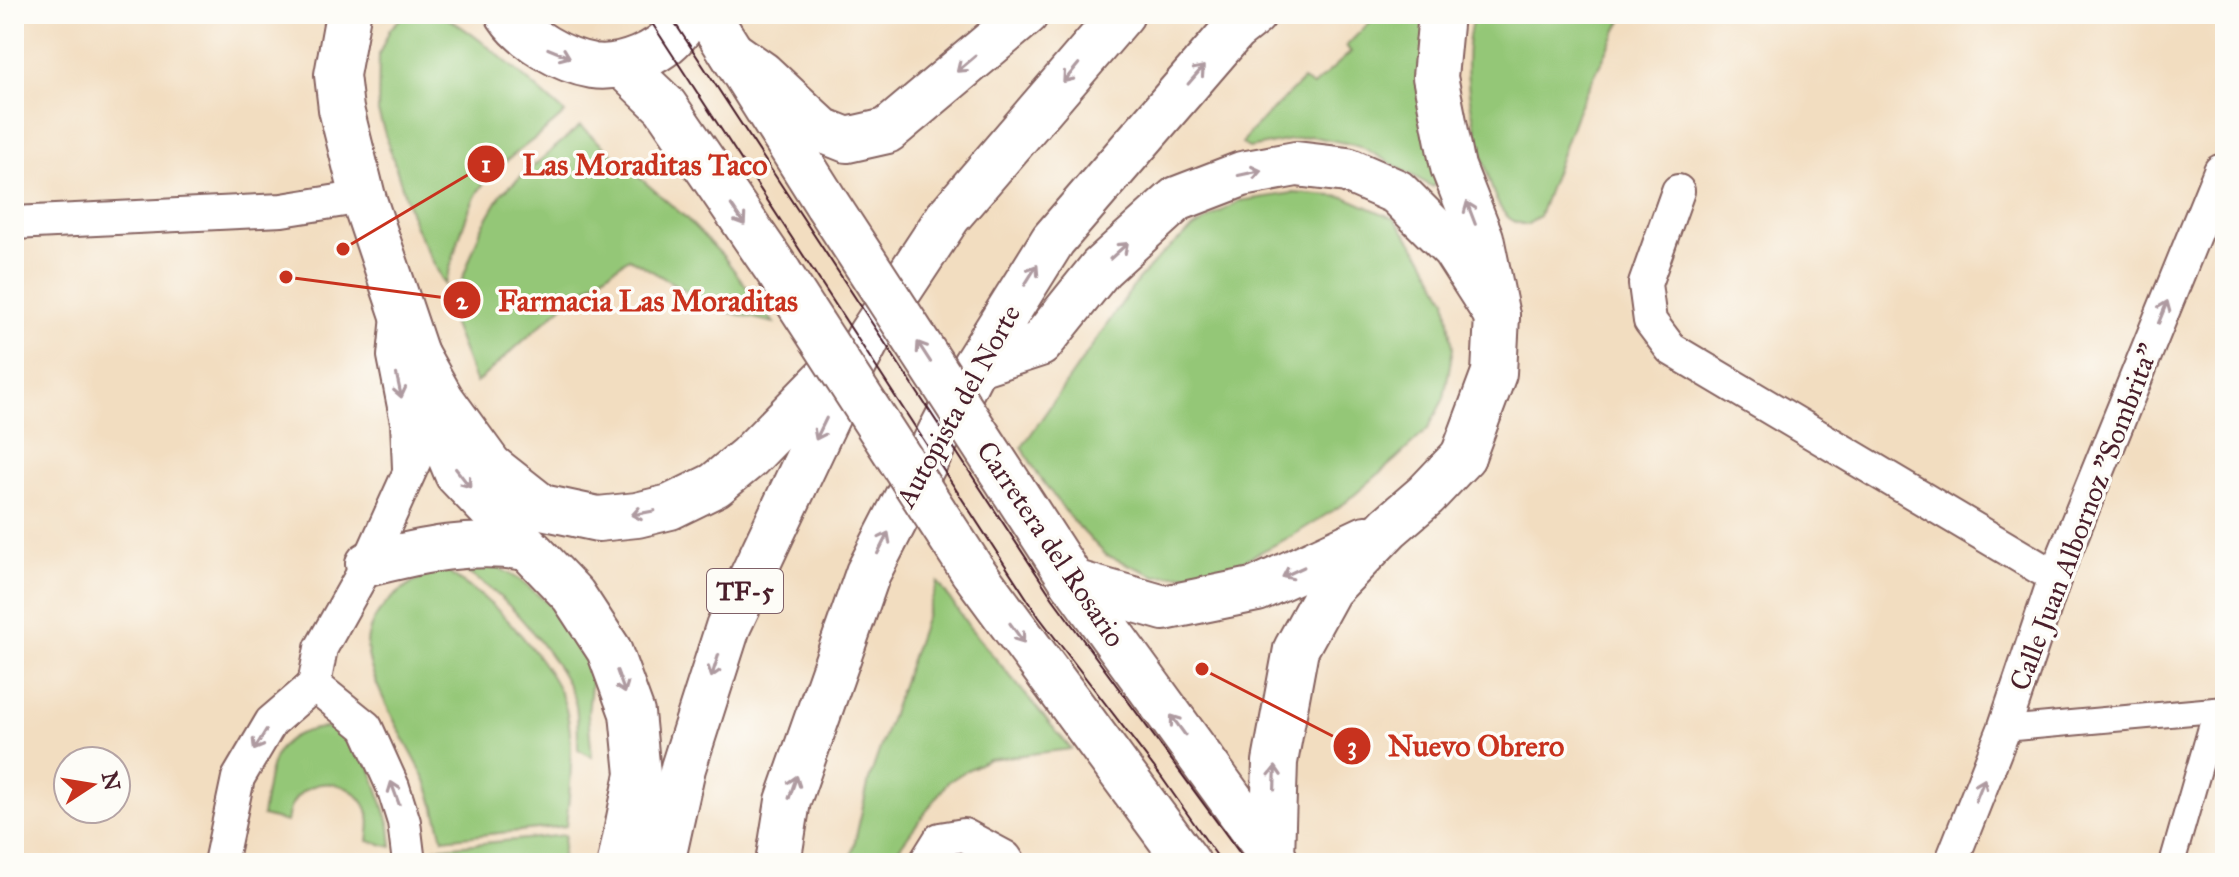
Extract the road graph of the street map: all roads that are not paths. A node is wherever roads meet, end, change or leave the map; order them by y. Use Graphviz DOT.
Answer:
graph roads {
  1 [pos="508,14"];
  2 [pos="686,14"];
  3 [pos="707,14"];
  4 [pos="1026,14"];
  5 [pos="1122,14"];
  6 [pos="1254,14"];
  7 [pos="1441,14"];
  8 [pos="342,20"];
  9 [pos="732,53"];
  10 [pos="622,65"];
  11 [pos="2222,173"];
  12 [pos="1678,191"];
  13 [pos="363,197"];
  14 [pos="14,223"];
  15 [pos="399,309"];
  16 [pos="1497,316"];
  17 [pos="870,335"];
  18 [pos="975,365"];
  19 [pos="438,410"];
  20 [pos="410,473"];
  21 [pos="1389,527"];
  22 [pos="527,548"];
  23 [pos="368,564"];
  24 [pos="2055,577"];
  25 [pos="1073,582"];
  26 [pos="314,685"];
  27 [pos="2220,710"];
  28 [pos="2004,729"];
  29 [pos="1007,860"];
  30 [pos="1275,860"];
  31 [pos="220,863"];
  32 [pos="409,863"];
  33 [pos="620,863"];
  34 [pos="662,863"];
  35 [pos="778,863"];
  36 [pos="925,863"];
  37 [pos="1188,863"];
  38 [pos="1951,863"];
  39 [pos="2172,863"];
  1 -- 10 [label="main road, one-way"];
  2 -- 10 [label="main road"];
  3 -- 9 [label="main road, Carretera del Rosario"];
  4 -- 9 [label="main road, one-way"];
  5 -- 17 [label="main road, TF-5, one-way"];
  18 -- 6 [label="main road, Autopista del Norte, one-way"];
  16 -- 7 [label="main road, one-way"];
  8 -- 13 [label="main road"];
  25 -- 9 [label="main road, Carretera del Rosario, one-way, bridge"];
  10 -- 37 [label="main road, one-way, bridge"];
  24 -- 11 [label="street, Calle Juan Albornoz \"Sombrita\", one-way"];
  12 -- 24 [label="street"];
  13 -- 14 [label="street"];
  13 -- 15 [label="main road"];
  15 -- 19 [label="main road"];
  15 -- 20 [label="street, one-way"];
  18 -- 16 [label="main road, one-way"];
  16 -- 21 [label="main road"];
  17 -- 19 [label="main road, one-way"];
  17 -- 34 [label="main road, TF-5, one-way"];
  35 -- 18 [label="main road, Autopista del Norte, one-way"];
  19 -- 20 [label="street"];
  19 -- 22 [label="main road, one-way"];
  20 -- 23 [label="street"];
  21 -- 25 [label="main road, one-way"];
  30 -- 21 [label="main road, one-way"];
  22 -- 23 [label="main road"];
  22 -- 33 [label="main road, one-way"];
  23 -- 26 [label="street"];
  24 -- 28 [label="street, Calle Juan Albornoz \"Sombrita\""];
  30 -- 25 [label="main road, Carretera del Rosario, one-way"];
  26 -- 31 [label="street, one-way"];
  32 -- 26 [label="street, one-way"];
  27 -- 28 [label="street"];
  27 -- 39 [label="street"];
  38 -- 28 [label="street, Calle Juan Albornoz \"Sombrita\", one-way"];
  29 -- 36 [label="street"];
}
